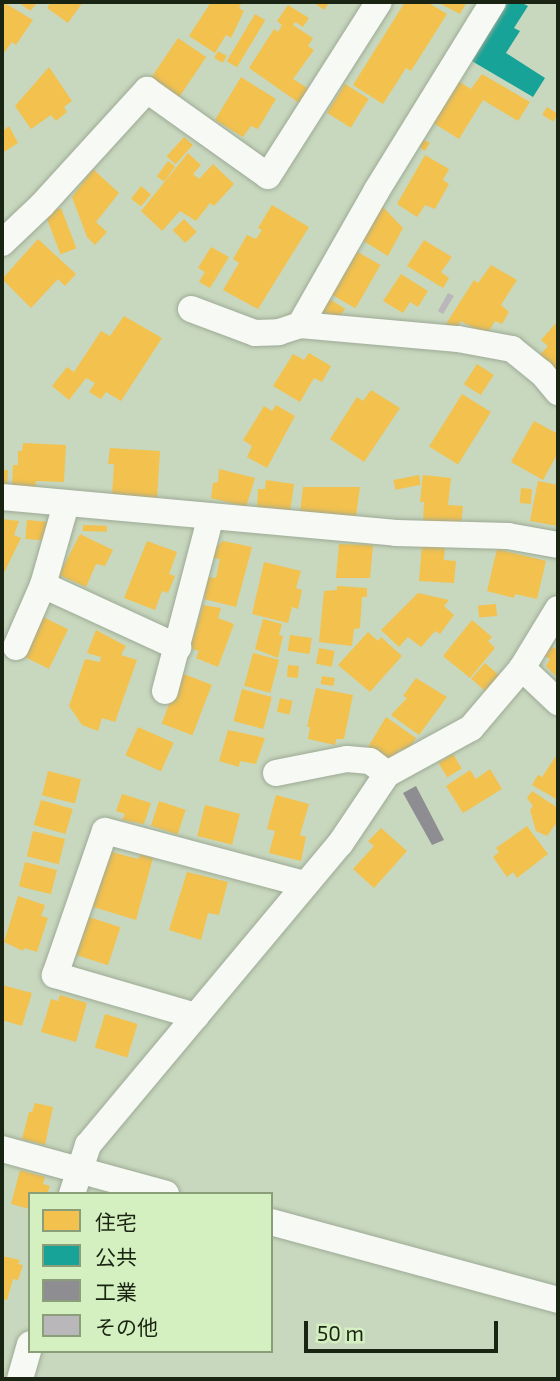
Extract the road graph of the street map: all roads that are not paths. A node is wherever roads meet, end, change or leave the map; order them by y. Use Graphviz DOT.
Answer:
graph roads {
  1 [pos="379,2"];
  2 [pos="493,2"];
  3 [pos="2,243"];
  4 [pos="191,309"];
  5 [pos="300,325"];
  6 [pos="558,392"];
  7 [pos="2,497"];
  8 [pos="66,504"];
  9 [pos="210,519"];
  10 [pos="558,545"];
  11 [pos="43,586"];
  12 [pos="558,609"];
  13 [pos="16,647"];
  14 [pos="178,647"];
  15 [pos="522,667"];
  16 [pos="165,691"];
  17 [pos="558,702"];
  18 [pos="276,773"];
  19 [pos="387,774"];
  20 [pos="304,884"];
  21 [pos="197,1016"];
  22 [pos="3,1156"];
  23 [pos="75,1182"];
  24 [pos="151,1192"];
  25 [pos="273,1223"];
  26 [pos="558,1300"];
  27 [pos="28,1351"];
  28 [pos="20,1379"];
  1 -- 3 [label="street"];
  2 -- 5 [label="street"];
  4 -- 5 [label="street"];
  5 -- 6 [label="street"];
  7 -- 8 [label="street"];
  8 -- 9 [label="street"];
  8 -- 11 [label="street"];
  9 -- 10 [label="street"];
  9 -- 14 [label="street"];
  11 -- 13 [label="street"];
  11 -- 14 [label="street"];
  12 -- 15 [label="street"];
  14 -- 16 [label="street"];
  15 -- 17 [label="street"];
  15 -- 19 [label="street"];
  18 -- 19 [label="street"];
  19 -- 20 [label="street"];
  20 -- 21 [label="street"];
  20 -- 21 [label="street"];
  21 -- 23 [label="street"];
  22 -- 23 [label="street"];
  23 -- 24 [label="street"];
  25 -- 26 [label="street"];
  27 -- 28 [label="street"];
}
